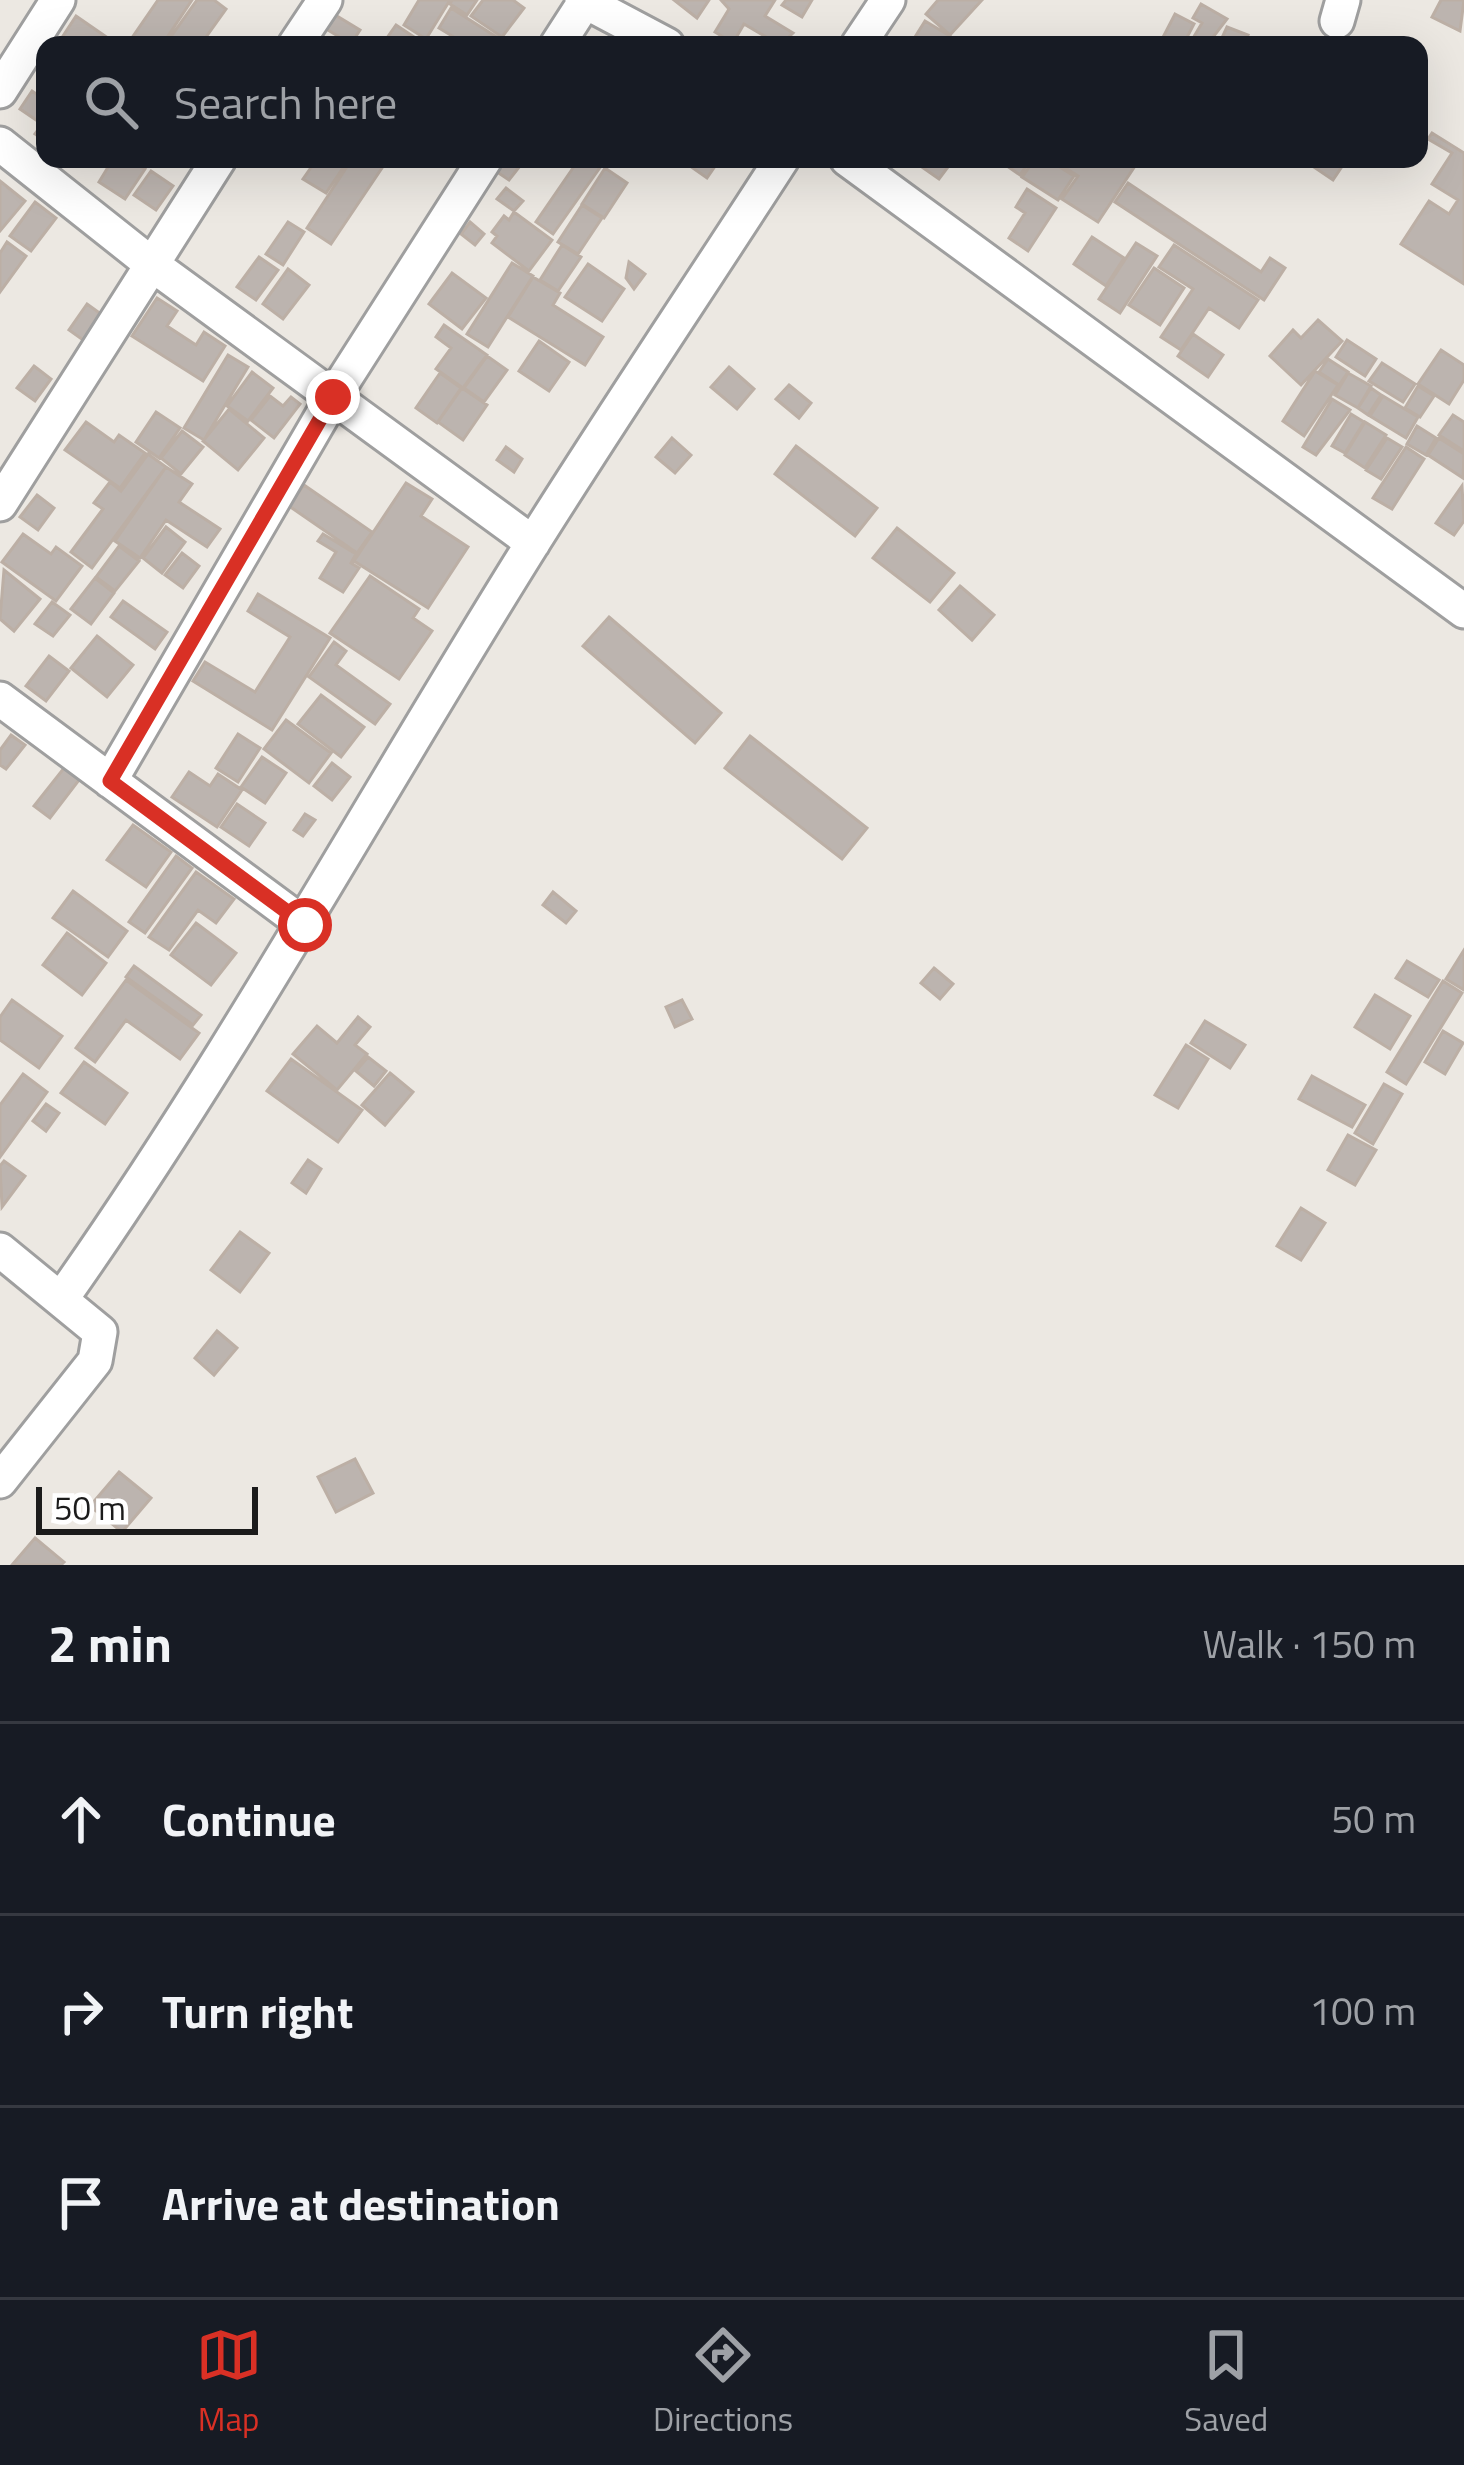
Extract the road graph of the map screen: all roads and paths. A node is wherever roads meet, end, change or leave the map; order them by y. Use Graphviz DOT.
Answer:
graph roads {
  1 [pos="58,0"];
  2 [pos="325,0"];
  3 [pos="888,0"];
  4 [pos="584,1"];
  5 [pos="301,36"];
  6 [pos="563,36"];
  7 [pos="650,36"];
  8 [pos="864,36"];
  9 [pos="0,92"];
  10 [pos="0,144"];
  11 [pos="213,168"];
  12 [pos="479,168"];
  13 [pos="776,168"];
  14 [pos="859,168"];
  15 [pos="150,263"];
  16 [pos="333,397"];
  17 [pos="0,504"];
  18 [pos="533,543"];
  19 [pos="1464,611"];
  20 [pos="0,699"];
  21 [pos="110,781"];
  22 [pos="305,925"];
  23 [pos="0,1250"];
  24 [pos="62,1298"];
  25 [pos="0,1481"];
  1 -- 9 [label="street"];
  2 -- 5 [label="street"];
  3 -- 8 [label="street"];
  4 -- 6 [label="street"];
  4 -- 7 [label="street"];
  10 -- 15 [label="street"];
  11 -- 15 [label="street"];
  12 -- 16 [label="street"];
  13 -- 18 [label="street"];
  14 -- 19 [label="street"];
  15 -- 16 [label="street"];
  15 -- 17 [label="street"];
  16 -- 18 [label="street"];
  16 -- 21 [label="street"];
  18 -- 22 [label="street"];
  20 -- 21 [label="street"];
  21 -- 22 [label="street"];
  22 -- 24 [label="street"];
  23 -- 24 [label="street"];
  24 -- 25 [label="street"];
}
